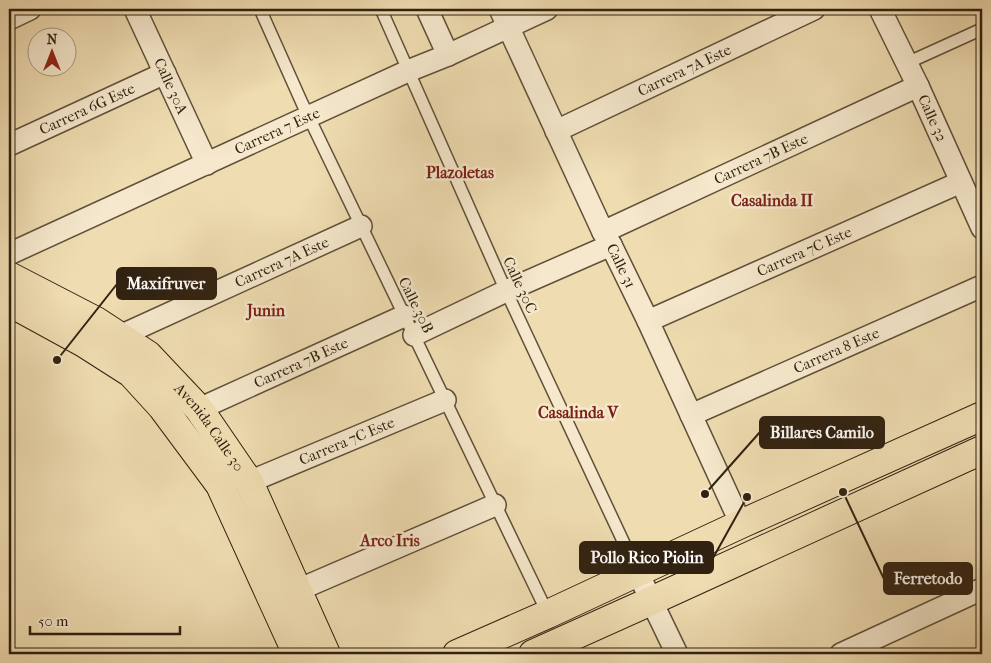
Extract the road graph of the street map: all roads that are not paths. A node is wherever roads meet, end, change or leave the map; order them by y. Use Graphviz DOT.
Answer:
graph roads {
  1 [pos="30,9"];
  2 [pos="135,9"];
  3 [pos="260,9"];
  4 [pos="380,9"];
  5 [pos="427,9"];
  6 [pos="547,9"];
  7 [pos="814,9"];
  8 [pos="880,9"];
  9 [pos="504,18"];
  10 [pos="9,19"];
  11 [pos="982,29"];
  12 [pos="448,55"];
  13 [pos="907,63"];
  14 [pos="408,71"];
  15 [pos="165,73"];
  16 [pos="918,86"];
  17 [pos="309,117"];
  18 [pos="556,130"];
  19 [pos="9,145"];
  20 [pos="207,164"];
  21 [pos="961,182"];
  22 [pos="362,226"];
  23 [pos="982,228"];
  24 [pos="607,238"];
  25 [pos="9,254"];
  26 [pos="9,276"];
  27 [pos="982,286"];
  28 [pos="506,291"];
  29 [pos="9,302"];
  30 [pos="404,316"];
  31 [pos="648,321"];
  32 [pos="414,335"];
  33 [pos="120,336"];
  34 [pos="444,400"];
  35 [pos="199,409"];
  36 [pos="691,415"];
  37 [pos="982,416"];
  38 [pos="982,450"];
  39 [pos="249,482"];
  40 [pos="494,505"];
  41 [pos="741,524"];
  42 [pos="637,572"];
  43 [pos="982,589"];
  44 [pos="298,590"];
  45 [pos="651,601"];
  46 [pos="548,614"];
  47 [pos="297,654"];
  48 [pos="326,654"];
  49 [pos="457,654"];
  50 [pos="533,654"];
  51 [pos="676,654"];
  52 [pos="841,654"];
  1 -- 10 [label="street"];
  2 -- 15 [label="street, Calle 30A"];
  3 -- 17 [label="lane, Calle 30B"];
  4 -- 14 [label="lane, Calle 30C"];
  5 -- 12 [label="street"];
  6 -- 9 [label="street, Carrera 7 Este"];
  7 -- 18 [label="street, Carrera 7A Este"];
  8 -- 13 [label="street, Calle 32"];
  9 -- 12 [label="street, Carrera 7 Este"];
  9 -- 18 [label="street, Calle 31"];
  11 -- 13 [label="lane"];
  12 -- 14 [label="street, Carrera 7 Este"];
  13 -- 16 [label="street, Calle 32"];
  14 -- 17 [label="street, Carrera 7 Este"];
  14 -- 28 [label="lane, Calle 30C"];
  15 -- 19 [label="street, Carrera 6G Este"];
  15 -- 20 [label="street, Calle 30A"];
  16 -- 21 [label="street, Calle 32"];
  16 -- 24 [label="street, Carrera 7B Este"];
  17 -- 20 [label="street, Carrera 7 Este"];
  17 -- 22 [label="lane, Calle 30B"];
  18 -- 24 [label="street, Calle 31"];
  20 -- 25 [label="street, Carrera 7 Este"];
  21 -- 23 [label="street, Calle 32"];
  21 -- 31 [label="street, Carrera 7C Este"];
  22 -- 30 [label="lane, Calle 30B"];
  22 -- 33 [label="street, Carrera 7A Este"];
  24 -- 28 [label="street, Carrera 7B Este"];
  24 -- 31 [label="street, Calle 31"];
  26 -- 33 [label="main road, Avenida Calle 30"];
  27 -- 36 [label="street, Carrera 8 Este"];
  28 -- 32 [label="street, Carrera 7B Este"];
  28 -- 42 [label="lane, Calle 30C"];
  29 -- 47 [label="main road, Avenida Calle 30"];
  30 -- 32 [label="lane, Calle 30B"];
  30 -- 35 [label="street, Carrera 7B Este"];
  31 -- 36 [label="street, Calle 31"];
  32 -- 34 [label="lane, Calle 30B"];
  33 -- 35 [label="main road, Avenida Calle 30"];
  34 -- 39 [label="street, Carrera 7C Este"];
  34 -- 40 [label="lane, Calle 30B"];
  35 -- 39 [label="main road, Avenida Calle 30"];
  36 -- 41 [label="street, Calle 31"];
  37 -- 41 [label="main road"];
  38 -- 45 [label="main road"];
  39 -- 44 [label="main road, Avenida Calle 30"];
  40 -- 44 [label="street"];
  40 -- 46 [label="lane, Calle 30B"];
  41 -- 42 [label="main road"];
  42 -- 45 [label="street"];
  42 -- 46 [label="main road"];
  43 -- 52 [label="street"];
  44 -- 48 [label="main road, Avenida Calle 30"];
  45 -- 50 [label="main road"];
  45 -- 51 [label="street"];
  46 -- 49 [label="main road"];
}
